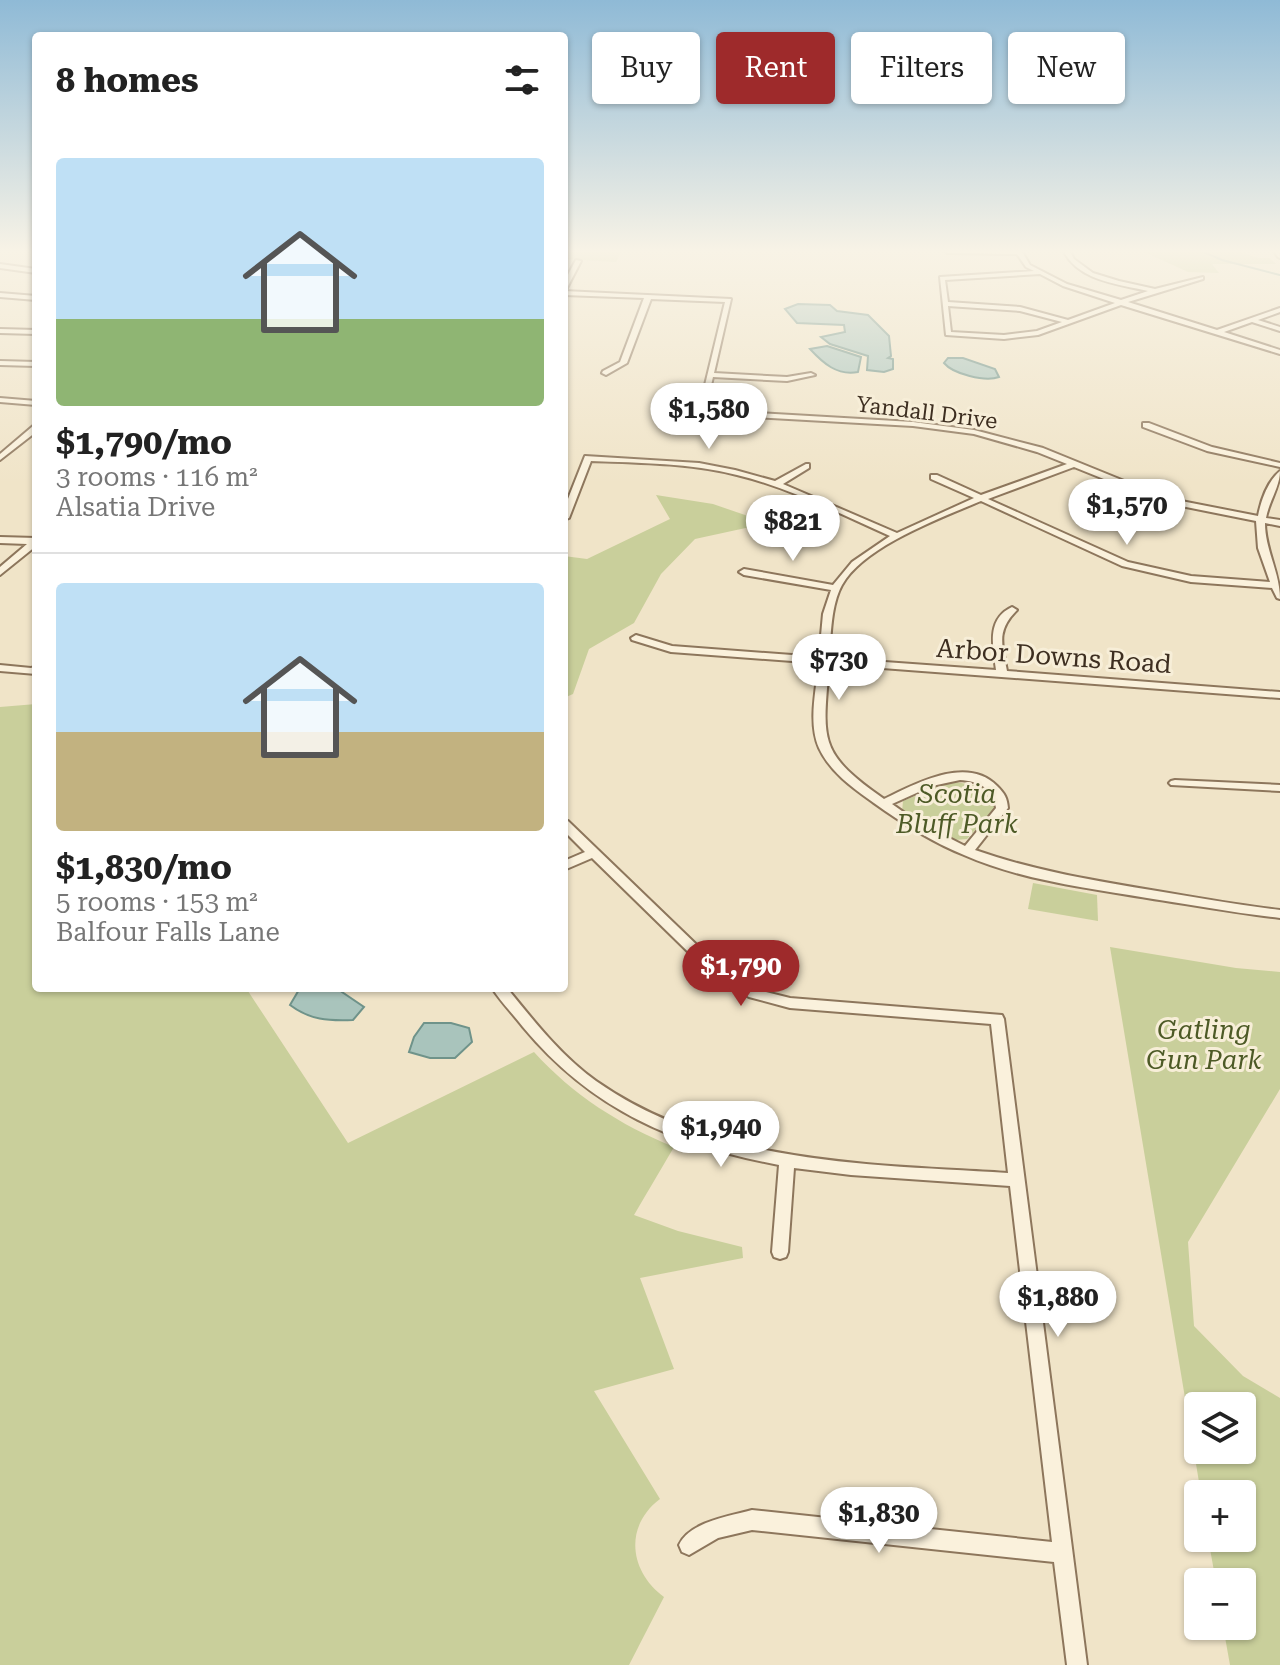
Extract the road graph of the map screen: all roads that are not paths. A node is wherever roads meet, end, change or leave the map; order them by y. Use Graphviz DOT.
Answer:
graph roads {
  1 [pos="636,328"];
  2 [pos="722,328"];
  3 [pos="948,328"];
  4 [pos="1051,328"];
  5 [pos="1204,328"];
  6 [pos="1230,328"];
  7 [pos="0,331"];
  8 [pos="32,332"];
  9 [pos="1218,332"];
  10 [pos="1280,352"];
  11 [pos="0,363"];
  12 [pos="32,364"];
  13 [pos="606,373"];
  14 [pos="711,375"];
  15 [pos="811,375"];
  16 [pos="0,400"];
  17 [pos="32,403"];
  18 [pos="1146,425"];
  19 [pos="32,431"];
  20 [pos="0,458"];
  21 [pos="1074,464"];
  22 [pos="1280,465"];
  23 [pos="806,466"];
  24 [pos="1280,473"];
  25 [pos="934,477"];
  26 [pos="776,484"];
  27 [pos="982,500"];
  28 [pos="568,510"];
  29 [pos="1259,519"];
  30 [pos="1280,523"];
  31 [pos="895,535"];
  32 [pos="0,540"];
  33 [pos="32,542"];
  34 [pos="32,545"];
  35 [pos="0,572"];
  36 [pos="744,572"];
  37 [pos="1276,585"];
  38 [pos="837,588"];
  39 [pos="1280,596"];
  40 [pos="1012,610"];
  41 [pos="636,638"];
  42 [pos="824,661"];
  43 [pos="0,668"];
  44 [pos="32,670"];
  45 [pos="1002,674"];
  46 [pos="1280,695"];
  47 [pos="1175,783"];
  48 [pos="1280,788"];
  49 [pos="883,804"];
  50 [pos="568,828"];
  51 [pos="967,852"];
  52 [pos="593,853"];
  53 [pos="568,864"];
  54 [pos="1280,914"];
  55 [pos="503,992"];
  56 [pos="787,1161"];
  57 [pos="1018,1180"];
  58 [pos="780,1252"];
  59 [pos="689,1545"];
  60 [pos="1063,1553"];
  61 [pos="1077,1665"];
  1 -- 13 [label="street"];
  2 -- 14 [label="street"];
  3 -- 4 [label="street"];
  5 -- 9 [label="street"];
  6 -- 9 [label="street"];
  7 -- 8 [label="street"];
  9 -- 10 [label="street"];
  11 -- 12 [label="street"];
  14 -- 15 [label="street"];
  14 -- 21 [label="street, Yandall Drive"];
  16 -- 17 [label="street"];
  18 -- 22 [label="street"];
  19 -- 20 [label="street"];
  21 -- 27 [label="street"];
  21 -- 29 [label="street, Yandall Drive"];
  23 -- 26 [label="street"];
  24 -- 29 [label="street"];
  25 -- 27 [label="street"];
  26 -- 28 [label="street"];
  26 -- 31 [label="street"];
  27 -- 31 [label="street"];
  27 -- 37 [label="street"];
  29 -- 30 [label="street, Yandall Drive"];
  29 -- 37 [label="street"];
  31 -- 38 [label="street"];
  32 -- 33 [label="street"];
  34 -- 35 [label="street"];
  36 -- 38 [label="street"];
  37 -- 39 [label="street"];
  38 -- 42 [label="street"];
  40 -- 45 [label="street"];
  41 -- 42 [label="street, Arbor Downs Road"];
  42 -- 45 [label="street, Arbor Downs Road"];
  42 -- 49 [label="street"];
  43 -- 44 [label="street"];
  45 -- 46 [label="street, Arbor Downs Road"];
  47 -- 48 [label="street"];
  49 -- 51 [label="street"];
  49 -- 51 [label="street"];
  50 -- 52 [label="street"];
  51 -- 54 [label="street"];
  52 -- 53 [label="street"];
  52 -- 57 [label="street"];
  55 -- 56 [label="street"];
  56 -- 57 [label="street"];
  56 -- 58 [label="street"];
  57 -- 60 [label="street"];
  59 -- 60 [label="street"];
  60 -- 61 [label="street"];
}
